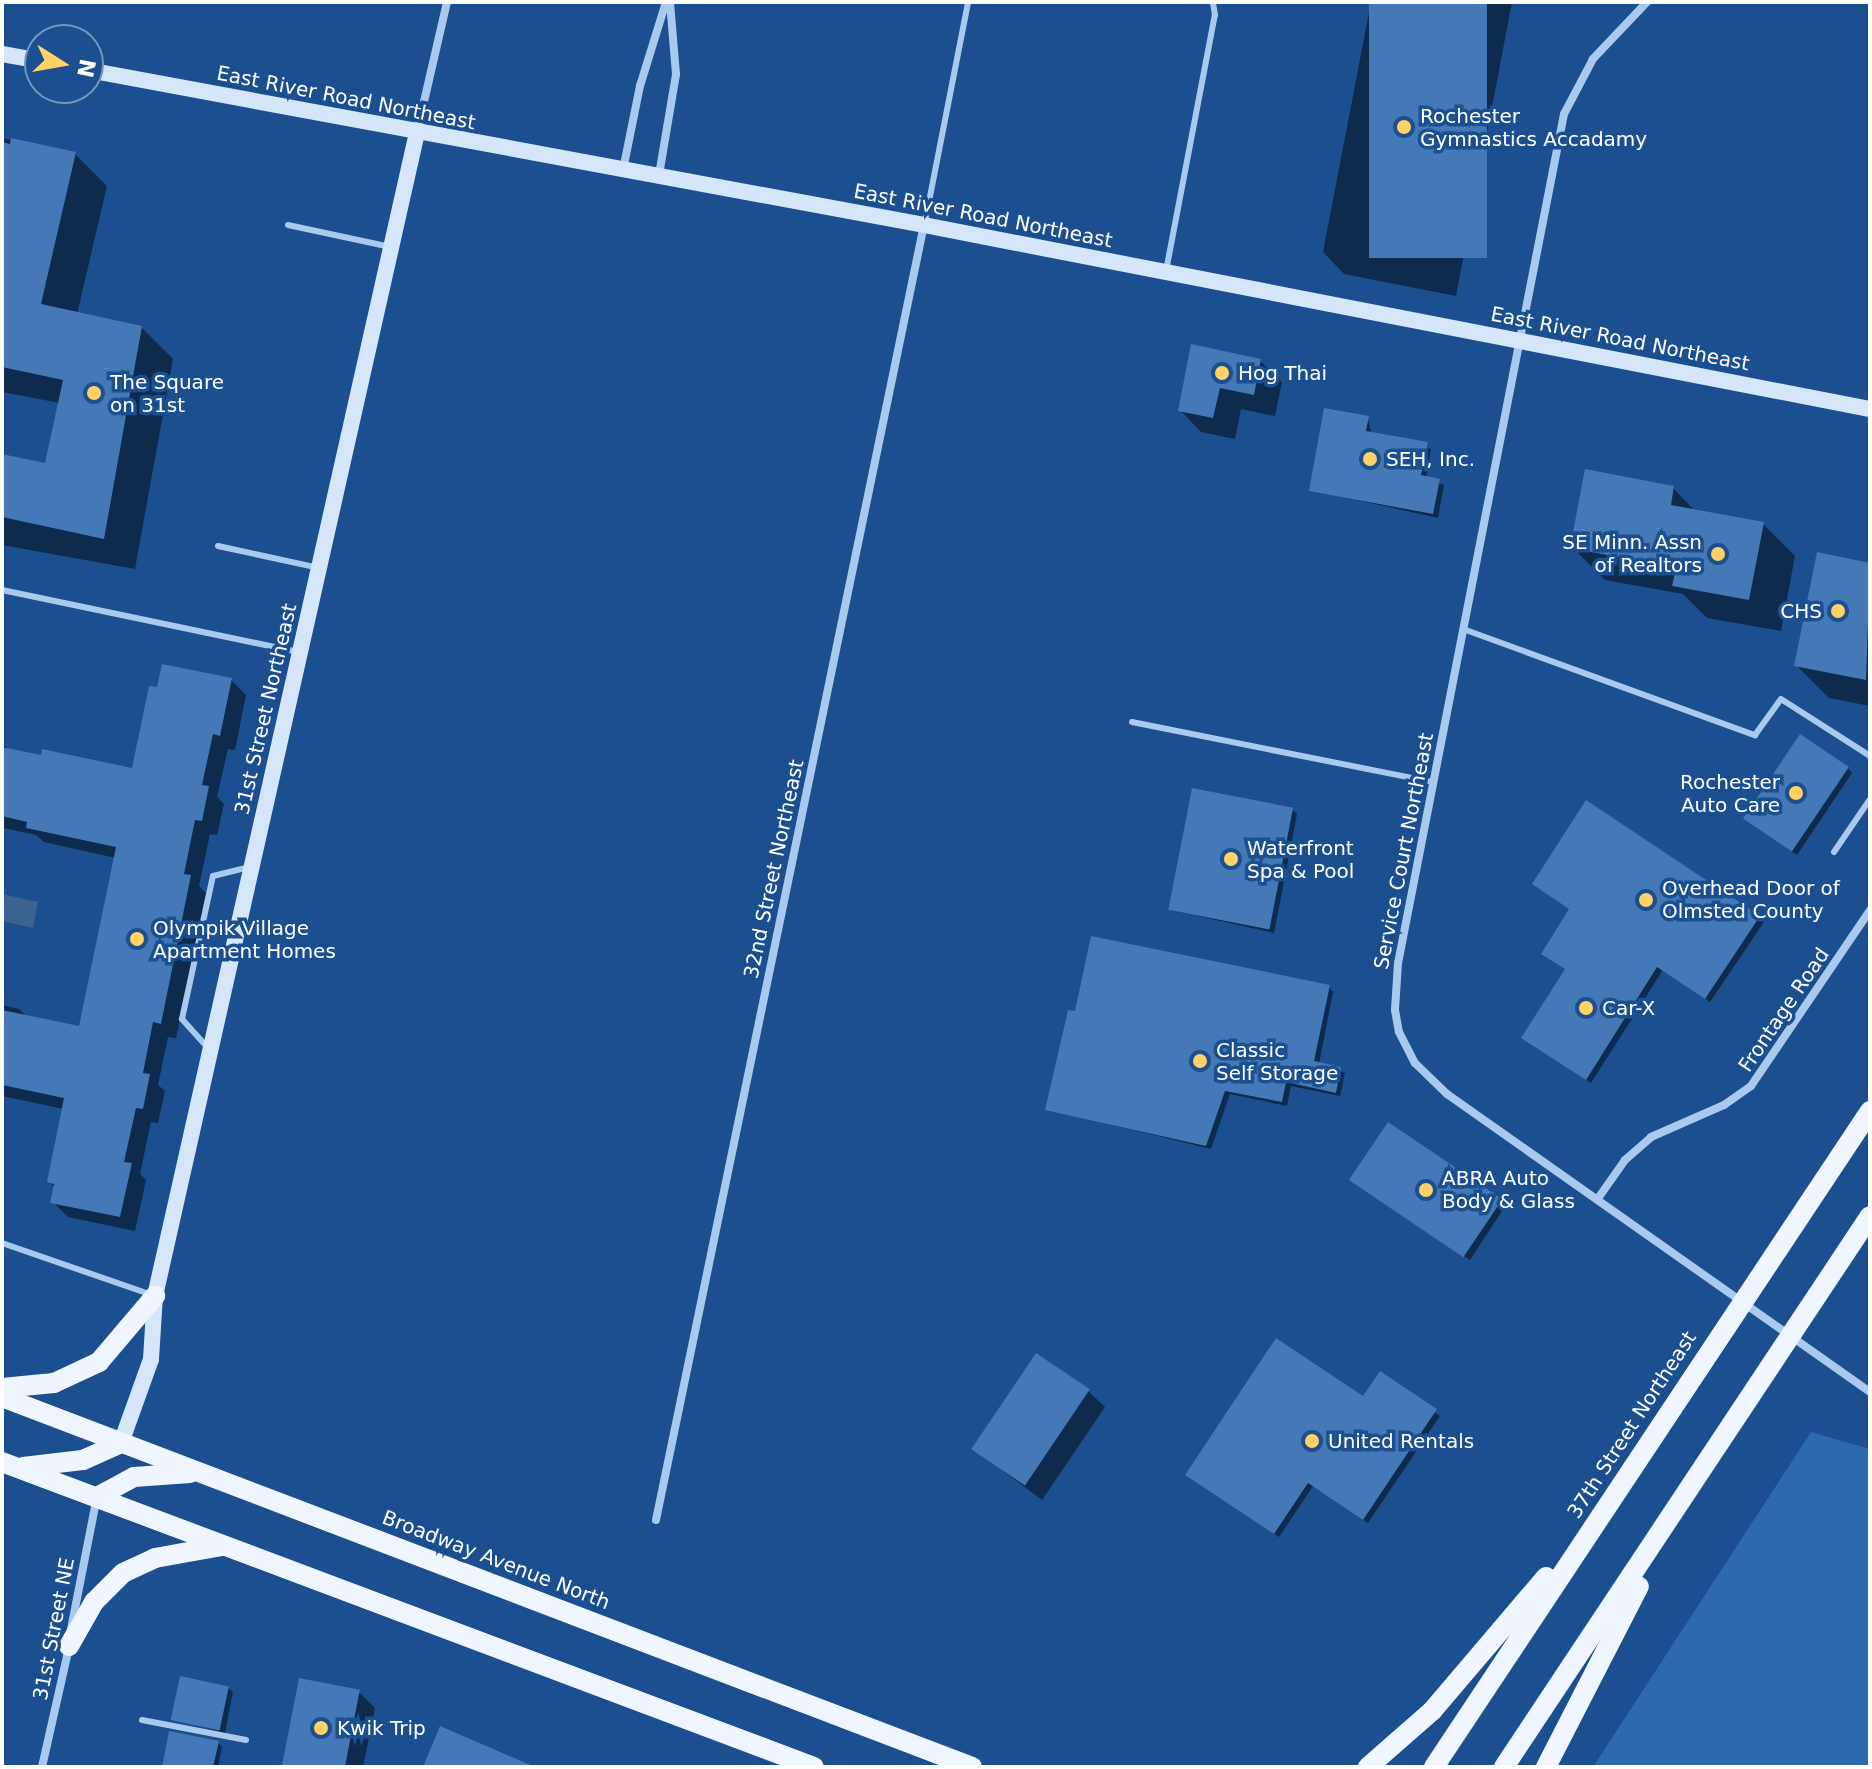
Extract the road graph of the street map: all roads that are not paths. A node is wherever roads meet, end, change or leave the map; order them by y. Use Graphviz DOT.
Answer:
graph roads {
  1 [pos="447,2"];
  2 [pos="668,2"];
  3 [pos="968,2"];
  4 [pos="1213,2"];
  5 [pos="1647,2"];
  6 [pos="2,54"];
  7 [pos="24,58"];
  8 [pos="104,73"];
  9 [pos="417,132"];
  10 [pos="623,170"];
  11 [pos="659,176"];
  12 [pos="288,225"];
  13 [pos="924,225"];
  14 [pos="391,247"];
  15 [pos="1166,271"];
  16 [pos="1520,338"];
  17 [pos="1870,409"];
  18 [pos="218,546"];
  19 [pos="319,568"];
  20 [pos="2,590"];
  21 [pos="1463,629"];
  22 [pos="299,652"];
  23 [pos="1132,722"];
  24 [pos="1870,756"];
  25 [pos="1433,782"];
  26 [pos="1870,799"];
  27 [pos="1862,811"];
  28 [pos="1870,817"];
  29 [pos="1834,852"];
  30 [pos="251,866"];
  31 [pos="1870,910"];
  32 [pos="210,1050"];
  33 [pos="1870,1111"];
  34 [pos="1599,1197"];
  35 [pos="1870,1216"];
  36 [pos="2,1243"];
  37 [pos="155,1296"];
  38 [pos="1743,1300"];
  39 [pos="1791,1337"];
  40 [pos="2,1388"];
  41 [pos="1870,1392"];
  42 [pos="2,1397"];
  43 [pos="121,1443"];
  44 [pos="8,1465"];
  45 [pos="198,1473"];
  46 [pos="1626,1478"];
  47 [pos="1686,1496"];
  48 [pos="97,1497"];
  49 [pos="656,1520"];
  50 [pos="226,1545"];
  51 [pos="69,1646"];
  52 [pos="142,1720"];
  53 [pos="730,1735"];
  54 [pos="246,1740"];
  55 [pos="42,1767"];
  56 [pos="791,1767"];
  57 [pos="814,1767"];
  58 [pos="972,1767"];
  59 [pos="1368,1767"];
  60 [pos="1434,1767"];
  61 [pos="1504,1767"];
  62 [pos="1546,1767"];
  1 -- 9 [label="street"];
  2 -- 10 [label="street"];
  2 -- 11 [label="street"];
  3 -- 13 [label="lane"];
  4 -- 15 [label="lane"];
  5 -- 16 [label="street, Service Court Northeast"];
  6 -- 7 [label="street"];
  8 -- 9 [label="street, East River Road Northeast"];
  9 -- 10 [label="street, East River Road Northeast"];
  9 -- 14 [label="street, 31st Street Northeast"];
  10 -- 11 [label="street, East River Road Northeast"];
  11 -- 13 [label="street, East River Road Northeast"];
  12 -- 14 [label="lane"];
  13 -- 15 [label="street, East River Road Northeast"];
  13 -- 49 [label="street, 32nd Street Northeast"];
  14 -- 19 [label="street, 31st Street Northeast"];
  15 -- 16 [label="street, East River Road Northeast"];
  16 -- 17 [label="street, East River Road Northeast"];
  16 -- 21 [label="street, Service Court Northeast"];
  18 -- 19 [label="lane"];
  19 -- 22 [label="street, 31st Street Northeast"];
  20 -- 22 [label="lane"];
  21 -- 24 [label="lane"];
  21 -- 25 [label="street, Service Court Northeast"];
  22 -- 30 [label="street, 31st Street Northeast"];
  23 -- 25 [label="lane"];
  25 -- 34 [label="street, Service Court Northeast"];
  26 -- 27 [label="lane"];
  27 -- 28 [label="lane"];
  27 -- 29 [label="lane"];
  30 -- 32 [label="street, 31st Street Northeast"];
  30 -- 32 [label="lane"];
  31 -- 34 [label="street, Frontage Road"];
  32 -- 37 [label="street, 31st Street Northeast"];
  33 -- 38 [label="main road, 37th Street Northeast"];
  34 -- 38 [label="street, Service Court Northeast"];
  35 -- 39 [label="main road"];
  36 -- 37 [label="lane"];
  37 -- 40 [label="main road"];
  37 -- 43 [label="street, 31st Street Northeast"];
  38 -- 39 [label="street, Service Court Northeast"];
  38 -- 46 [label="main road, 37th Street Northeast"];
  39 -- 41 [label="street, Service Court Northeast"];
  39 -- 47 [label="main road"];
  42 -- 43 [label="main road, Broadway Avenue North"];
  43 -- 44 [label="main road"];
  43 -- 45 [label="main road, Broadway Avenue North"];
  44 -- 48 [label="main road"];
  45 -- 48 [label="main road"];
  45 -- 58 [label="main road, Broadway Avenue North"];
  46 -- 59 [label="main road"];
  46 -- 60 [label="main road, 37th Street Northeast"];
  47 -- 61 [label="main road"];
  47 -- 62 [label="main road"];
  48 -- 50 [label="main road"];
  48 -- 51 [label="street, 31st Street NE"];
  50 -- 51 [label="main road"];
  50 -- 53 [label="main road"];
  51 -- 55 [label="street, 31st Street NE"];
  52 -- 54 [label="lane"];
  53 -- 56 [label="main road"];
  53 -- 57 [label="main road"];
}
